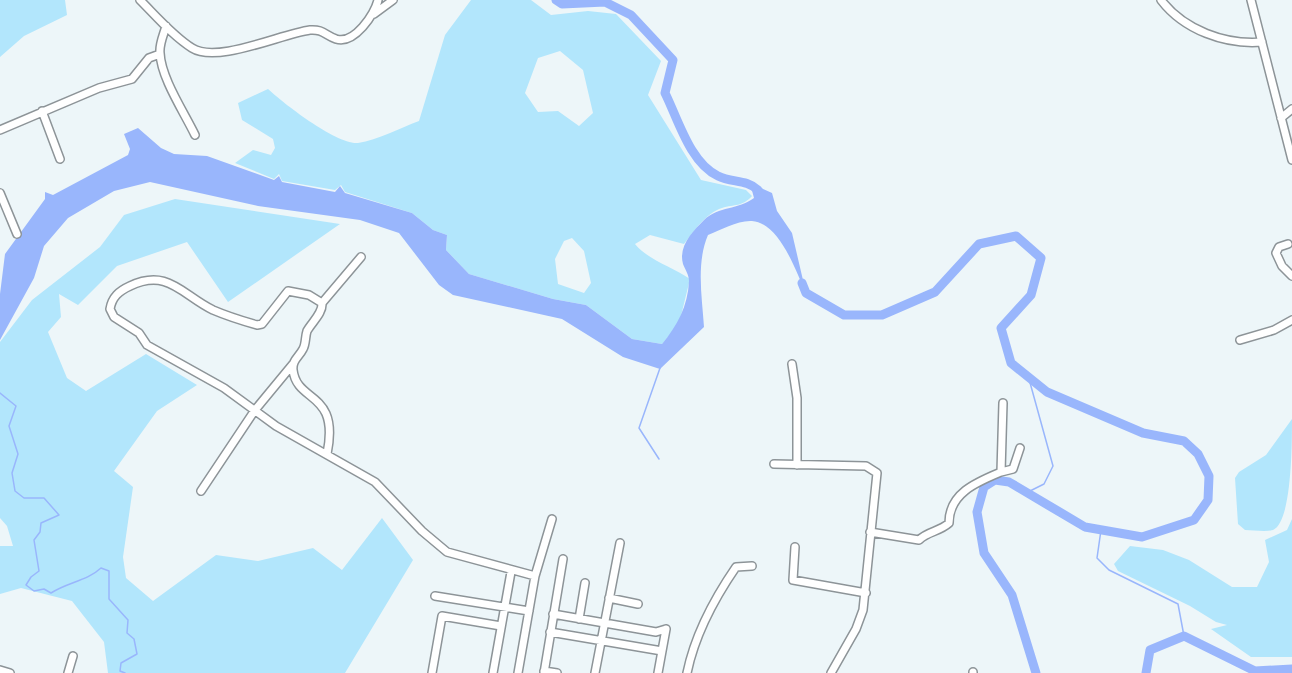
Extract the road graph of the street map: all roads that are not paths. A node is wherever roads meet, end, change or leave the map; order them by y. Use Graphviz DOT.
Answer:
graph roads {
  1 [pos="140,0"];
  2 [pos="378,0"];
  3 [pos="393,0"];
  4 [pos="1161,0"];
  5 [pos="1251,0"];
  6 [pos="375,14"];
  7 [pos="166,26"];
  8 [pos="1262,42"];
  9 [pos="160,54"];
  10 [pos="1292,110"];
  11 [pos="42,111"];
  12 [pos="1281,118"];
  13 [pos="0,130"];
  14 [pos="195,135"];
  15 [pos="60,159"];
  16 [pos="1292,160"];
  17 [pos="0,193"];
  18 [pos="17,234"];
  19 [pos="1288,244"];
  20 [pos="361,257"];
  21 [pos="1292,276"];
  22 [pos="322,303"];
  23 [pos="1292,320"];
  24 [pos="1240,340"];
  25 [pos="293,364"];
  26 [pos="792,364"];
  27 [pos="1003,403"];
  28 [pos="255,410"];
  29 [pos="1020,448"];
  30 [pos="327,454"];
  31 [pos="774,465"];
  32 [pos="796,465"];
  33 [pos="1001,472"];
  34 [pos="201,491"];
  35 [pos="552,519"];
  36 [pos="870,532"];
  37 [pos="620,543"];
  38 [pos="795,547"];
  39 [pos="563,559"];
  40 [pos="752,566"];
  41 [pos="511,572"];
  42 [pos="535,576"];
  43 [pos="585,583"];
  44 [pos="866,593"];
  45 [pos="435,596"];
  46 [pos="609,598"];
  47 [pos="638,604"];
  48 [pos="504,607"];
  49 [pos="529,611"];
  50 [pos="553,614"];
  51 [pos="579,619"];
  52 [pos="604,623"];
  53 [pos="501,626"];
  54 [pos="550,632"];
  55 [pos="601,640"];
  56 [pos="662,651"];
  57 [pos="73,656"];
  58 [pos="0,670"];
  59 [pos="544,672"];
  60 [pos="10,673"];
  61 [pos="68,673"];
  62 [pos="432,673"];
  63 [pos="493,673"];
  64 [pos="518,673"];
  65 [pos="557,673"];
  66 [pos="595,673"];
  67 [pos="658,673"];
  68 [pos="687,673"];
  69 [pos="831,673"];
  1 -- 7 [label="street"];
  2 -- 6 [label="street"];
  3 -- 6 [label="street"];
  4 -- 8 [label="street"];
  5 -- 8 [label="street"];
  6 -- 7 [label="street"];
  7 -- 9 [label="street"];
  8 -- 12 [label="street"];
  9 -- 11 [label="street"];
  9 -- 14 [label="street"];
  10 -- 12 [label="street"];
  11 -- 13 [label="street"];
  11 -- 15 [label="street"];
  12 -- 16 [label="street"];
  17 -- 18 [label="street"];
  19 -- 21 [label="street"];
  20 -- 22 [label="street"];
  22 -- 25 [label="street"];
  22 -- 28 [label="street"];
  23 -- 24 [label="street"];
  25 -- 28 [label="street"];
  25 -- 30 [label="street"];
  26 -- 32 [label="street"];
  27 -- 33 [label="street"];
  28 -- 30 [label="street"];
  28 -- 34 [label="street"];
  29 -- 33 [label="street"];
  30 -- 41 [label="street"];
  31 -- 32 [label="street"];
  32 -- 36 [label="street"];
  33 -- 36 [label="street"];
  35 -- 42 [label="street"];
  36 -- 44 [label="street"];
  37 -- 46 [label="street"];
  38 -- 44 [label="street"];
  39 -- 50 [label="street"];
  40 -- 68 [label="street"];
  41 -- 42 [label="street"];
  41 -- 48 [label="street"];
  42 -- 49 [label="street"];
  43 -- 51 [label="street"];
  44 -- 69 [label="street"];
  45 -- 48 [label="street"];
  46 -- 47 [label="street"];
  46 -- 52 [label="street"];
  48 -- 49 [label="street"];
  48 -- 53 [label="street"];
  49 -- 64 [label="street"];
  50 -- 51 [label="street"];
  50 -- 54 [label="street"];
  51 -- 52 [label="street"];
  52 -- 55 [label="street"];
  52 -- 56 [label="street"];
  53 -- 62 [label="street"];
  53 -- 63 [label="street"];
  54 -- 55 [label="street"];
  54 -- 59 [label="street"];
  55 -- 56 [label="street"];
  55 -- 66 [label="street"];
  56 -- 67 [label="street"];
  57 -- 61 [label="street"];
  58 -- 60 [label="street"];
  59 -- 65 [label="street"];
}
